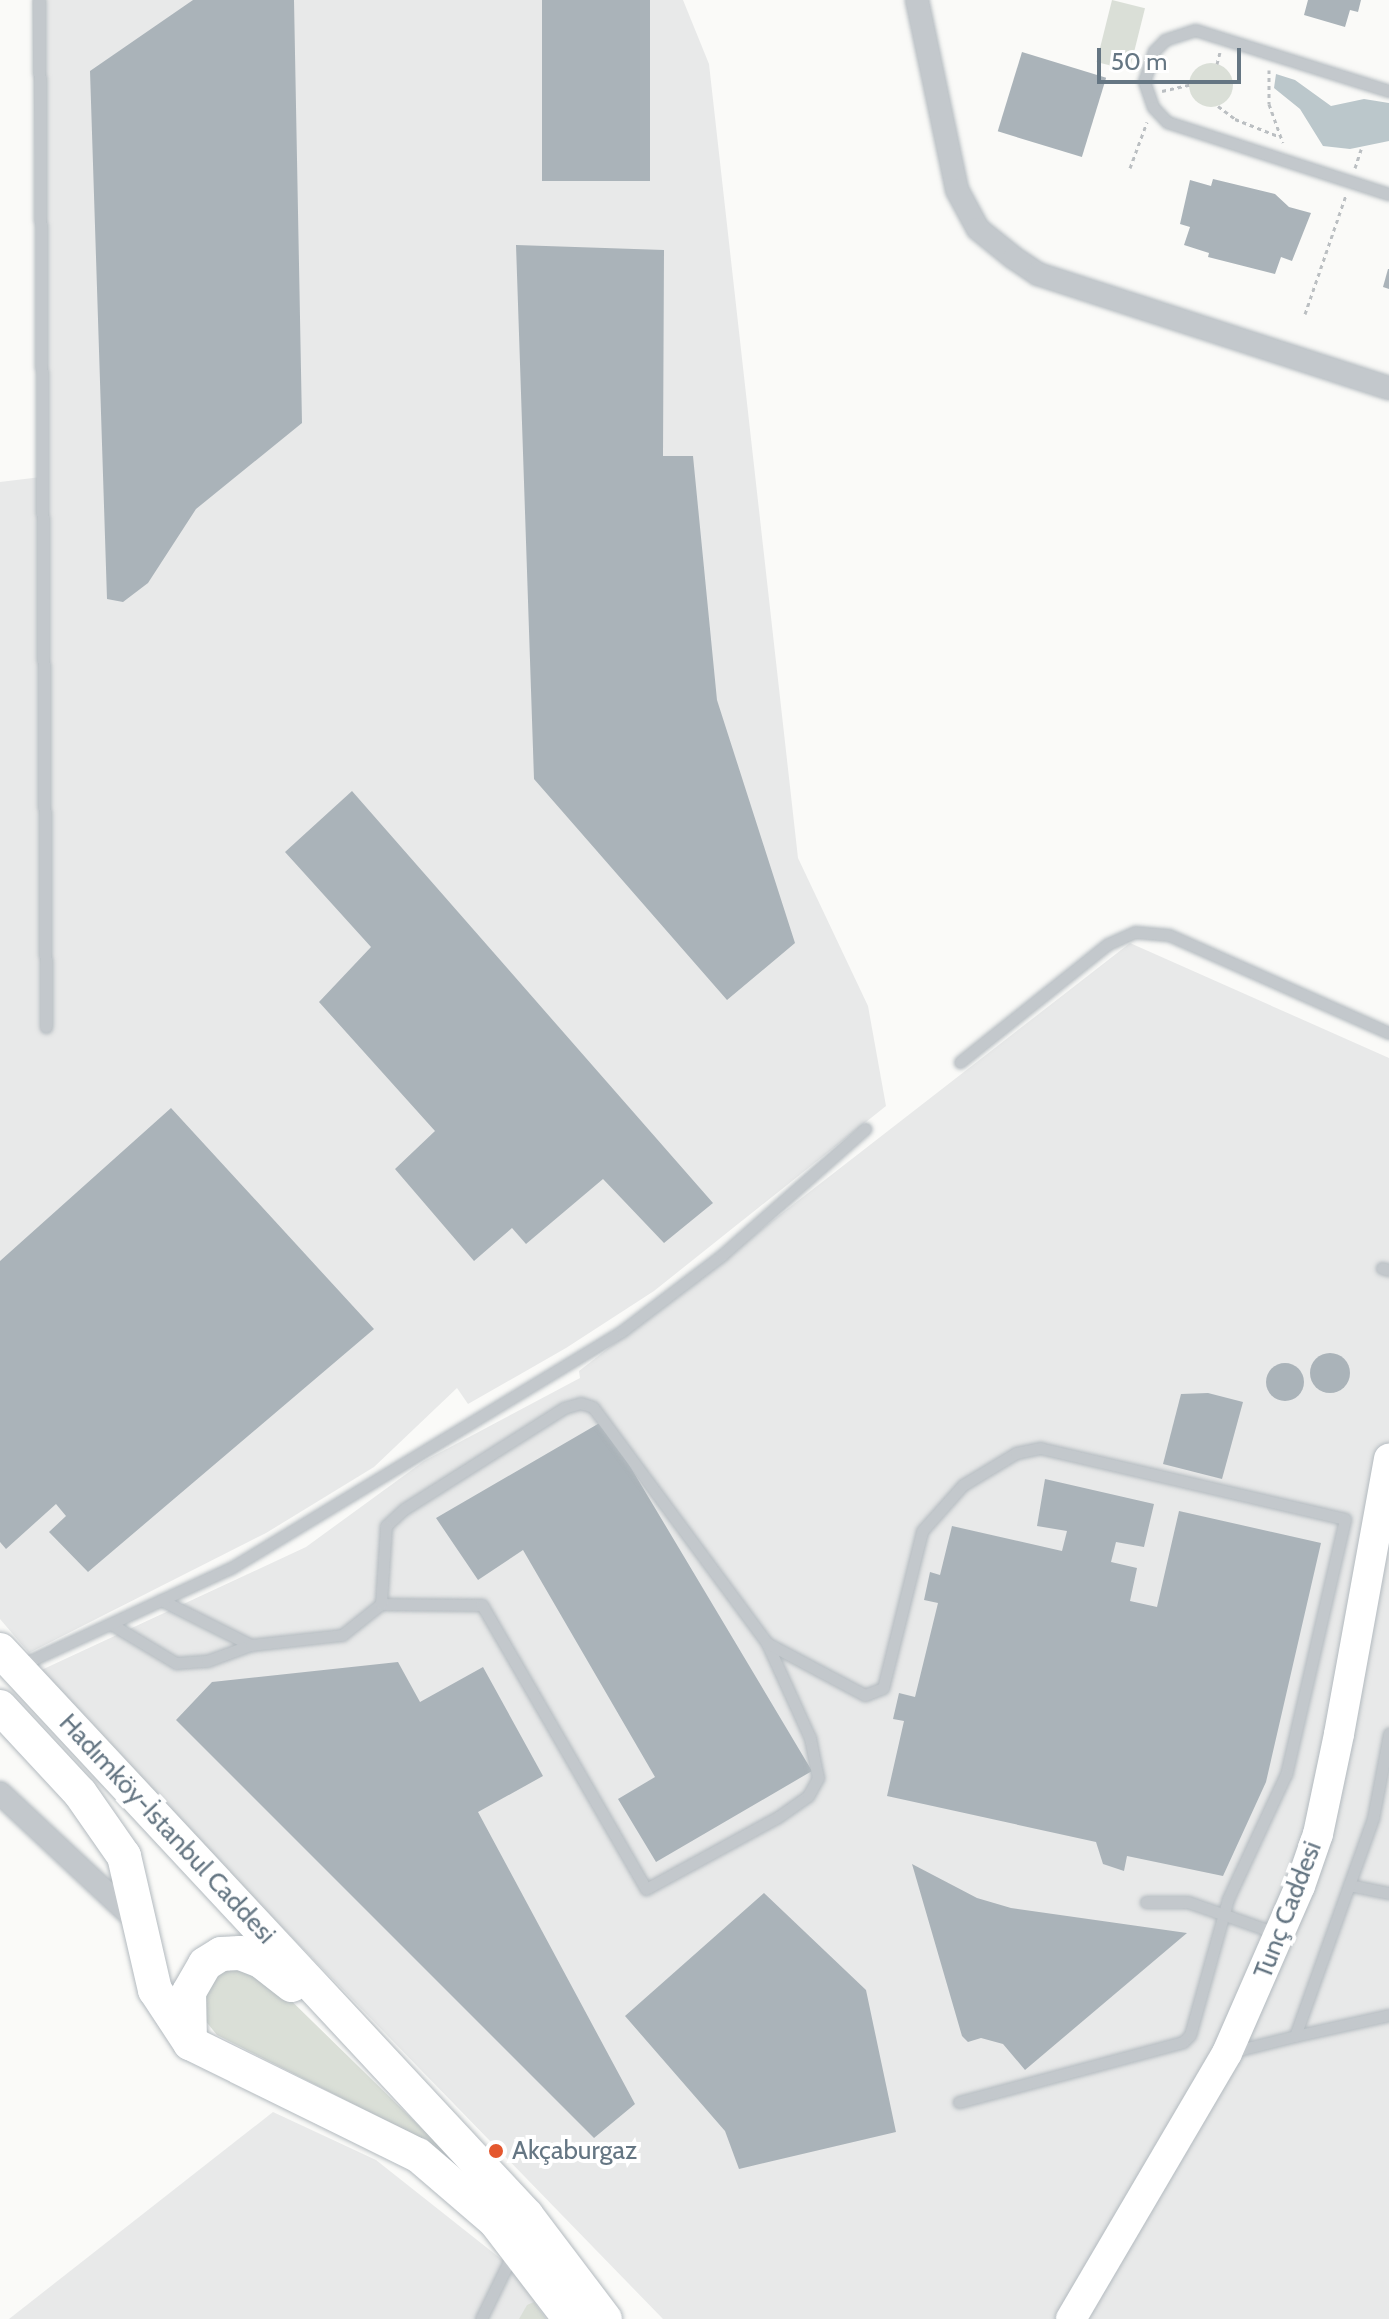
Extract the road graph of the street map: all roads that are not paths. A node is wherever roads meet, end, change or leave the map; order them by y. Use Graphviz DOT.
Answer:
graph roads {
  1 [pos="39,0"];
  2 [pos="917,0"];
  3 [pos="1389,91"];
  4 [pos="1389,194"];
  5 [pos="1389,388"];
  6 [pos="46,1027"];
  7 [pos="1389,1033"];
  8 [pos="960,1062"];
  9 [pos="865,1129"];
  10 [pos="1389,1458"];
  11 [pos="161,1600"];
  12 [pos="381,1604"];
  13 [pos="111,1624"];
  14 [pos="767,1643"];
  15 [pos="251,1645"];
  16 [pos="5,1666"];
  17 [pos="0,1707"];
  18 [pos="1389,1734"];
  19 [pos="0,1793"];
  20 [pos="1349,1885"];
  21 [pos="1389,1893"];
  22 [pos="1146,1902"];
  23 [pos="1223,1913"];
  24 [pos="142,1926"];
  25 [pos="1281,1934"];
  26 [pos="333,2010"];
  27 [pos="1389,2015"];
  28 [pos="1295,2036"];
  29 [pos="190,2043"];
  30 [pos="1227,2053"];
  31 [pos="959,2102"];
  32 [pos="516,2247"];
  33 [pos="481,2319"];
  34 [pos="570,2319"];
  35 [pos="605,2319"];
  36 [pos="1071,2319"];
  1 -- 6 [label="lane"];
  2 -- 5 [label="street"];
  3 -- 4 [label="lane"];
  7 -- 8 [label="lane"];
  9 -- 11 [label="lane"];
  10 -- 25 [label="main road, Tunç Caddesi"];
  11 -- 13 [label="lane"];
  11 -- 15 [label="lane"];
  12 -- 14 [label="lane"];
  12 -- 14 [label="lane"];
  12 -- 15 [label="lane"];
  13 -- 15 [label="lane"];
  13 -- 16 [label="lane"];
  14 -- 23 [label="lane"];
  16 -- 26 [label="main road, Hadımköy-İstanbul Caddesi"];
  17 -- 24 [label="main road, Hadımköy-İstanbul Caddesi"];
  18 -- 20 [label="lane"];
  19 -- 24 [label="street"];
  20 -- 21 [label="lane"];
  20 -- 28 [label="lane"];
  22 -- 23 [label="lane"];
  23 -- 25 [label="lane"];
  23 -- 31 [label="lane"];
  24 -- 29 [label="main road, Hadımköy-İstanbul Caddesi"];
  25 -- 30 [label="main road, Tunç Caddesi"];
  26 -- 29 [label="main road"];
  26 -- 35 [label="main road"];
  27 -- 28 [label="lane"];
  28 -- 30 [label="lane"];
  29 -- 32 [label="main road"];
  30 -- 36 [label="main road, Tunç Caddesi"];
  32 -- 33 [label="lane"];
  32 -- 34 [label="main road"];
}
